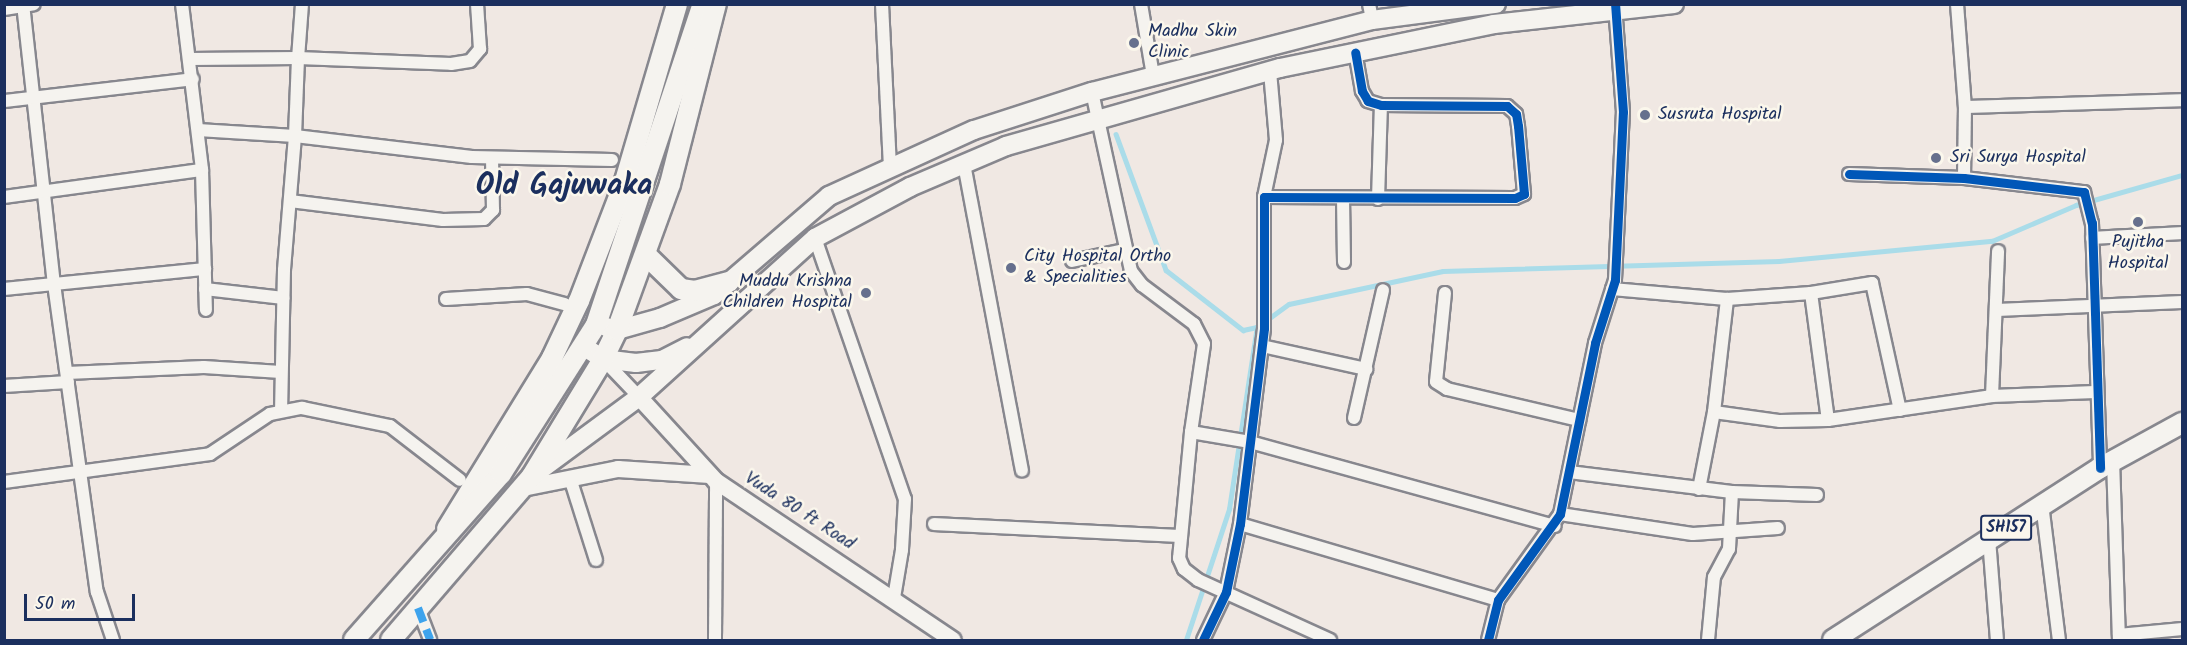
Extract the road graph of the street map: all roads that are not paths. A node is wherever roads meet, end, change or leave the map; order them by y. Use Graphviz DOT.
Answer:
graph roads {
  1 [pos="182,4"];
  2 [pos="302,4"];
  3 [pos="477,4"];
  4 [pos="677,4"];
  5 [pos="703,4"];
  6 [pos="716,4"];
  7 [pos="882,4"];
  8 [pos="1141,4"];
  9 [pos="1496,4"];
  10 [pos="1674,4"];
  11 [pos="1957,4"];
  12 [pos="27,5"];
  13 [pos="1467,7"];
  14 [pos="1615,8"];
  15 [pos="4,9"];
  16 [pos="1370,12"];
  17 [pos="1355,53"];
  18 [pos="298,58"];
  19 [pos="190,59"];
  20 [pos="1270,71"];
  21 [pos="1153,76"];
  22 [pos="193,79"];
  23 [pos="1092,92"];
  24 [pos="32,97"];
  25 [pos="2182,99"];
  26 [pos="4,101"];
  27 [pos="1381,105"];
  28 [pos="1965,107"];
  29 [pos="1099,118"];
  30 [pos="198,130"];
  31 [pos="295,136"];
  32 [pos="492,158"];
  33 [pos="612,160"];
  34 [pos="964,164"];
  35 [pos="890,168"];
  36 [pos="202,170"];
  37 [pos="1850,174"];
  38 [pos="1964,178"];
  39 [pos="43,193"];
  40 [pos="1264,196"];
  41 [pos="4,197"];
  42 [pos="1342,198"];
  43 [pos="1378,199"];
  44 [pos="290,201"];
  45 [pos="2182,233"];
  46 [pos="815,238"];
  47 [pos="2092,238"];
  48 [pos="1124,250"];
  49 [pos="1998,251"];
  50 [pos="646,255"];
  51 [pos="1072,261"];
  52 [pos="1344,262"];
  53 [pos="205,268"];
  54 [pos="729,282"];
  55 [pos="54,284"];
  56 [pos="1614,285"];
  57 [pos="4,289"];
  58 [pos="206,289"];
  59 [pos="1383,290"];
  60 [pos="1445,292"];
  61 [pos="1811,293"];
  62 [pos="283,298"];
  63 [pos="446,299"];
  64 [pos="1727,299"];
  65 [pos="2182,302"];
  66 [pos="565,304"];
  67 [pos="2092,306"];
  68 [pos="206,310"];
  69 [pos="1997,310"];
  70 [pos="596,325"];
  71 [pos="617,330"];
  72 [pos="712,332"];
  73 [pos="583,346"];
  74 [pos="1262,346"];
  75 [pos="603,359"];
  76 [pos="1366,369"];
  77 [pos="281,372"];
  78 [pos="68,377"];
  79 [pos="4,386"];
  80 [pos="2095,392"];
  81 [pos="1992,396"];
  82 [pos="639,397"];
  83 [pos="281,410"];
  84 [pos="1899,410"];
  85 [pos="1714,412"];
  86 [pos="1354,418"];
  87 [pos="1579,420"];
  88 [pos="1828,420"];
  89 [pos="2182,423"];
  90 [pos="532,425"];
  91 [pos="1191,432"];
  92 [pos="552,440"];
  93 [pos="1250,442"];
  94 [pos="2106,464"];
  95 [pos="1022,471"];
  96 [pos="80,472"];
  97 [pos="1569,472"];
  98 [pos="570,478"];
  99 [pos="713,478"];
  100 [pos="460,480"];
  101 [pos="4,482"];
  102 [pos="527,482"];
  103 [pos="1699,489"];
  104 [pos="1732,492"];
  105 [pos="1816,495"];
  106 [pos="2042,504"];
  107 [pos="1557,520"];
  108 [pos="934,524"];
  109 [pos="1240,524"];
  110 [pos="1778,528"];
  111 [pos="1729,533"];
  112 [pos="444,537"];
  113 [pos="1179,537"];
  114 [pos="1989,539"];
  115 [pos="596,560"];
  116 [pos="1226,592"];
  117 [pos="894,598"];
  118 [pos="1498,600"];
  119 [pos="418,608"];
  120 [pos="2182,629"];
  121 [pos="2119,638"];
  122 [pos="113,640"];
  123 [pos="354,640"];
  124 [pos="391,640"];
  125 [pos="430,640"];
  126 [pos="715,640"];
  127 [pos="953,640"];
  128 [pos="1203,640"];
  129 [pos="1330,640"];
  130 [pos="1488,640"];
  131 [pos="1708,640"];
  132 [pos="1833,640"];
  133 [pos="1997,640"];
  134 [pos="2059,640"];
  1 -- 19 [label="street"];
  2 -- 18 [label="street"];
  3 -- 18 [label="street"];
  4 -- 112 [label="main road"];
  5 -- 70 [label="main road"];
  6 -- 50 [label="main road"];
  7 -- 35 [label="street"];
  8 -- 21 [label="street"];
  9 -- 13 [label="main road"];
  10 -- 14 [label="main road"];
  11 -- 28 [label="street"];
  12 -- 15 [label="street"];
  12 -- 24 [label="street"];
  13 -- 16 [label="main road"];
  14 -- 17 [label="main road"];
  14 -- 56 [label="street"];
  16 -- 21 [label="main road"];
  17 -- 20 [label="main road"];
  17 -- 27 [label="street"];
  18 -- 19 [label="street"];
  18 -- 31 [label="street"];
  19 -- 22 [label="street"];
  20 -- 29 [label="main road"];
  20 -- 40 [label="street"];
  21 -- 23 [label="main road"];
  22 -- 24 [label="street"];
  22 -- 30 [label="street"];
  23 -- 29 [label="street"];
  23 -- 35 [label="main road"];
  24 -- 26 [label="street"];
  24 -- 39 [label="street"];
  25 -- 28 [label="street"];
  27 -- 43 [label="street"];
  27 -- 43 [label="street"];
  28 -- 38 [label="street"];
  29 -- 34 [label="main road"];
  29 -- 48 [label="street"];
  30 -- 31 [label="street"];
  30 -- 36 [label="street"];
  31 -- 32 [label="street"];
  31 -- 44 [label="street"];
  32 -- 33 [label="street"];
  32 -- 44 [label="street"];
  34 -- 46 [label="main road"];
  34 -- 95 [label="street"];
  35 -- 54 [label="main road"];
  36 -- 39 [label="street"];
  36 -- 53 [label="street"];
  37 -- 38 [label="street"];
  38 -- 47 [label="street"];
  39 -- 41 [label="street"];
  39 -- 55 [label="street"];
  40 -- 42 [label="street"];
  40 -- 74 [label="street"];
  42 -- 43 [label="street"];
  42 -- 52 [label="street"];
  44 -- 62 [label="street"];
  45 -- 47 [label="street"];
  46 -- 72 [label="main road"];
  46 -- 117 [label="street"];
  47 -- 67 [label="street"];
  48 -- 51 [label="street"];
  48 -- 91 [label="street"];
  49 -- 69 [label="street"];
  50 -- 54 [label="main road"];
  50 -- 71 [label="main road"];
  53 -- 55 [label="street"];
  53 -- 58 [label="street"];
  54 -- 71 [label="main road"];
  55 -- 57 [label="street"];
  55 -- 78 [label="street"];
  56 -- 64 [label="street"];
  56 -- 87 [label="street"];
  58 -- 62 [label="street"];
  58 -- 68 [label="street"];
  59 -- 76 [label="street"];
  60 -- 87 [label="street"];
  61 -- 64 [label="street"];
  61 -- 84 [label="street"];
  61 -- 88 [label="street"];
  62 -- 77 [label="street"];
  63 -- 66 [label="street"];
  64 -- 85 [label="street"];
  65 -- 67 [label="street"];
  67 -- 69 [label="street"];
  67 -- 80 [label="street"];
  69 -- 81 [label="street"];
  70 -- 71 [label="main road"];
  70 -- 73 [label="main road"];
  71 -- 75 [label="main road"];
  72 -- 75 [label="main road"];
  72 -- 82 [label="main road"];
  73 -- 75 [label="main road"];
  73 -- 90 [label="main road"];
  74 -- 76 [label="street"];
  74 -- 93 [label="street"];
  75 -- 82 [label="street"];
  75 -- 92 [label="main road"];
  76 -- 86 [label="street"];
  77 -- 78 [label="street"];
  77 -- 83 [label="street"];
  78 -- 79 [label="street"];
  78 -- 96 [label="street"];
  80 -- 81 [label="street"];
  80 -- 94 [label="street"];
  81 -- 84 [label="street"];
  82 -- 99 [label="street, Vuda 80 ft Road"];
  82 -- 102 [label="main road"];
  83 -- 96 [label="street"];
  83 -- 100 [label="street"];
  84 -- 88 [label="street"];
  85 -- 88 [label="street"];
  85 -- 103 [label="street"];
  87 -- 97 [label="street"];
  89 -- 94 [label="main road, SH157"];
  90 -- 92 [label="main road"];
  90 -- 112 [label="main road"];
  91 -- 93 [label="street"];
  91 -- 113 [label="street"];
  92 -- 102 [label="main road"];
  93 -- 107 [label="street"];
  93 -- 109 [label="street"];
  94 -- 106 [label="main road, SH157"];
  94 -- 121 [label="street"];
  96 -- 101 [label="street"];
  96 -- 122 [label="street"];
  97 -- 103 [label="street"];
  97 -- 107 [label="street"];
  98 -- 99 [label="street"];
  98 -- 102 [label="street"];
  98 -- 115 [label="street"];
  99 -- 117 [label="street, Vuda 80 ft Road"];
  99 -- 126 [label="street"];
  102 -- 119 [label="main road"];
  103 -- 104 [label="street"];
  104 -- 105 [label="street"];
  104 -- 111 [label="street"];
  106 -- 114 [label="main road, SH157"];
  106 -- 134 [label="street"];
  107 -- 111 [label="street"];
  107 -- 118 [label="street"];
  108 -- 113 [label="street"];
  109 -- 116 [label="street"];
  109 -- 118 [label="street"];
  110 -- 111 [label="street"];
  111 -- 131 [label="street"];
  112 -- 123 [label="main road"];
  113 -- 116 [label="street"];
  114 -- 132 [label="main road, SH157"];
  114 -- 133 [label="street"];
  116 -- 128 [label="street"];
  116 -- 129 [label="street"];
  117 -- 127 [label="street, Vuda 80 ft Road"];
  118 -- 130 [label="street"];
  119 -- 124 [label="main road"];
  119 -- 125 [label="street"];
  120 -- 121 [label="street"];
}
